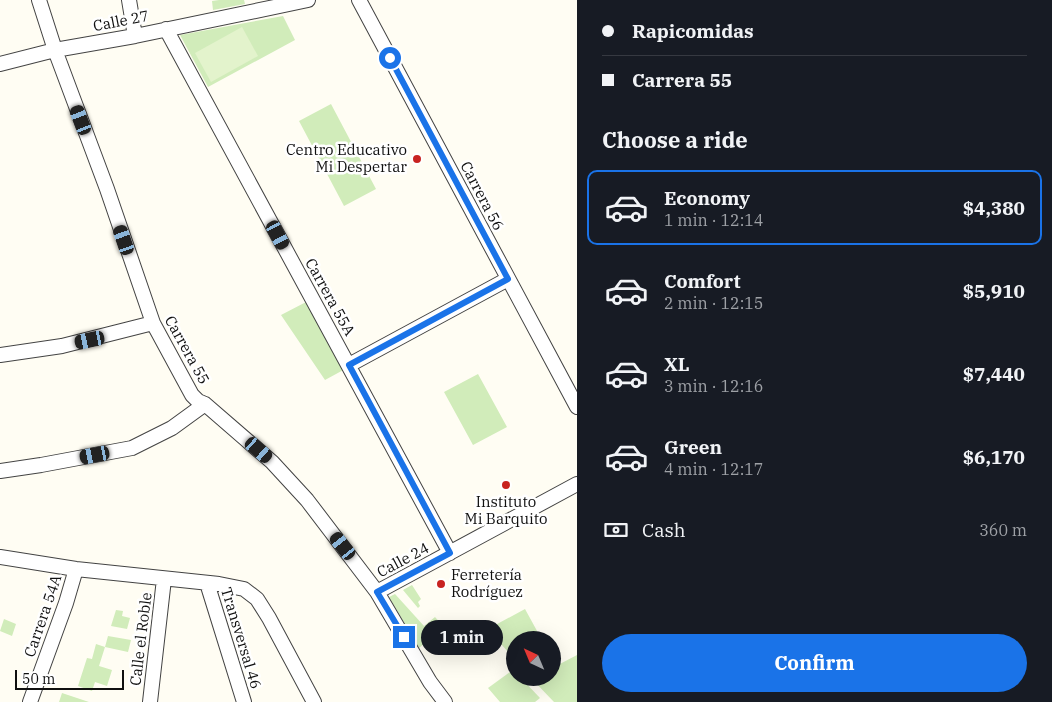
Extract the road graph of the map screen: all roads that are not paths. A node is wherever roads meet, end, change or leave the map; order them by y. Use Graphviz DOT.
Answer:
graph roads {
  1 [pos="39,0"];
  2 [pos="129,0"];
  3 [pos="308,0"];
  4 [pos="359,0"];
  5 [pos="166,29"];
  6 [pos="135,36"];
  7 [pos="55,50"];
  8 [pos="0,64"];
  9 [pos="508,279"];
  10 [pos="153,323"];
  11 [pos="0,355"];
  12 [pos="349,365"];
  13 [pos="205,404"];
  14 [pos="577,407"];
  15 [pos="0,471"];
  16 [pos="577,484"];
  17 [pos="450,553"];
  18 [pos="0,557"];
  19 [pos="76,569"];
  20 [pos="164,579"];
  21 [pos="207,583"];
  22 [pos="377,592"];
  23 [pos="30,702"];
  24 [pos="150,702"];
  25 [pos="244,702"];
  26 [pos="314,702"];
  27 [pos="445,702"];
  1 -- 7 [label="street, Carrera 55"];
  2 -- 6 [label="street"];
  3 -- 5 [label="street, Calle 27"];
  4 -- 9 [label="street, Carrera 56"];
  5 -- 6 [label="street, Calle 27"];
  5 -- 12 [label="street, Carrera 55A"];
  6 -- 7 [label="street, Calle 27"];
  7 -- 8 [label="street, Calle 27"];
  7 -- 10 [label="street, Carrera 55"];
  9 -- 12 [label="street"];
  9 -- 14 [label="street, Carrera 56"];
  10 -- 11 [label="street"];
  10 -- 13 [label="street, Carrera 55"];
  12 -- 17 [label="street, Carrera 55A"];
  13 -- 15 [label="street"];
  13 -- 22 [label="street, Carrera 55"];
  16 -- 17 [label="street, Calle 24"];
  17 -- 22 [label="street, Calle 24"];
  18 -- 19 [label="street"];
  19 -- 20 [label="street"];
  19 -- 23 [label="street, Carrera 54A"];
  20 -- 21 [label="street"];
  20 -- 24 [label="street, Calle el Roble"];
  21 -- 25 [label="street, Transversal 46"];
  21 -- 26 [label="street"];
  22 -- 27 [label="street, Carrera 55"];
}
